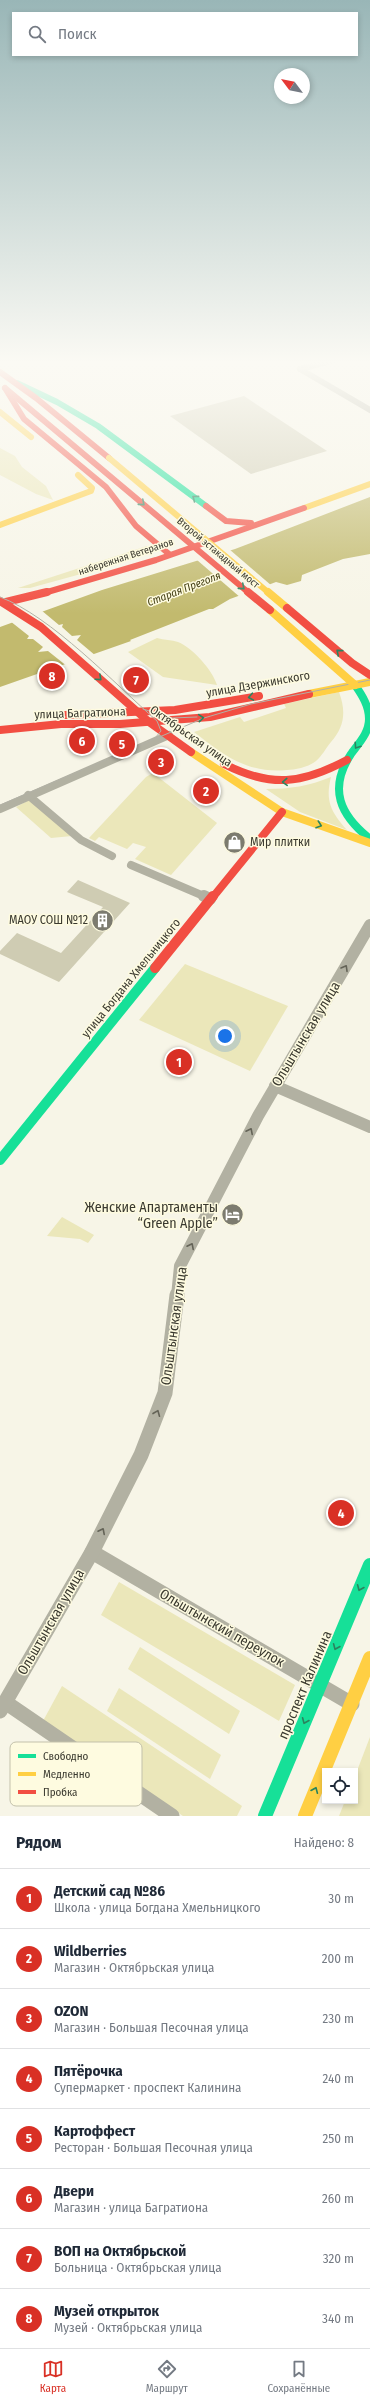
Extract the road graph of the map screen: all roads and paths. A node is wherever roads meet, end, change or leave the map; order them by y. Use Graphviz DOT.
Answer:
graph roads {
  1 [pos="42,445"];
  2 [pos="55,445"];
  3 [pos="73,445"];
  4 [pos="92,445"];
  5 [pos="125,445"];
  6 [pos="370,484"];
  7 [pos="273,518"];
  8 [pos="226,521"];
  9 [pos="0,525"];
  10 [pos="223,537"];
  11 [pos="169,554"];
  12 [pos="0,594"];
  13 [pos="3,602"];
  14 [pos="19,604"];
  15 [pos="83,658"];
  16 [pos="370,676"];
  17 [pos="370,682"];
  18 [pos="136,711"];
  19 [pos="150,711"];
  20 [pos="0,722"];
  21 [pos="149,722"];
  22 [pos="165,723"];
  23 [pos="0,730"];
  24 [pos="169,735"];
  25 [pos="347,760"];
  26 [pos="28,795"];
  27 [pos="0,809"];
  28 [pos="282,812"];
  29 [pos="370,839"];
  30 [pos="370,843"];
  31 [pos="112,856"];
  32 [pos="131,865"];
  33 [pos="210,899"];
  34 [pos="370,925"];
  35 [pos="275,1086"];
  36 [pos="370,1127"];
  37 [pos="0,1160"];
  38 [pos="92,1552"];
  39 [pos="370,1565"];
  40 [pos="370,1658"];
  41 [pos="320,1685"];
  42 [pos="352,1704"];
  43 [pos="3,1707"];
  44 [pos="57,1742"];
  45 [pos="142,1797"];
  46 [pos="172,1816"];
  47 [pos="266,1816"];
  48 [pos="305,1816"];
  1 -- 9 [label="main road"];
  2 -- 11 [label="main road"];
  3 -- 25 [label="main road, Второй эстакадный мост, one-way, bridge"];
  16 -- 4 [label="main road, Второй эстакадный мост, one-way, bridge"];
  8 -- 5 [label="main road, one-way"];
  6 -- 7 [label="main road"];
  7 -- 8 [label="main road"];
  7 -- 10 [label="main road, набережная Ветеранов"];
  8 -- 10 [label="main road"];
  10 -- 11 [label="main road, набережная Ветеранов"];
  11 -- 14 [label="main road, набережная Ветеранов"];
  12 -- 14 [label="main road, Октябрьская улица"];
  13 -- 14 [label="main road, Октябрьская улица"];
  14 -- 15 [label="main road, Октябрьская улица"];
  15 -- 18 [label="main road, Октябрьская улица, one-way"];
  15 -- 19 [label="main road, Октябрьская улица"];
  16 -- 19 [label="main road, улица Дзержинского, one-way"];
  22 -- 17 [label="main road, улица Дзержинского, one-way"];
  18 -- 19 [label="main road, улица Багратиона"];
  18 -- 20 [label="main road, улица Багратиона"];
  18 -- 21 [label="main road, Октябрьская улица"];
  19 -- 22 [label="main road, Октябрьская улица"];
  21 -- 22 [label="main road, улица Багратиона"];
  21 -- 23 [label="main road, улица Багратиона"];
  21 -- 24 [label="main road, Октябрьская улица"];
  25 -- 22 [label="main road, Второй эстакадный мост, one-way"];
  24 -- 26 [label="street"];
  24 -- 28 [label="main road, Октябрьская улица"];
  25 -- 29 [label="main road, Второй эстакадный мост"];
  26 -- 27 [label="street"];
  26 -- 31 [label="street"];
  28 -- 30 [label="main road, Октябрьская улица, one-way"];
  28 -- 33 [label="main road, улица Богдана Хмельницкого"];
  32 -- 33 [label="street"];
  33 -- 37 [label="main road, улица Богдана Хмельницкого"];
  35 -- 34 [label="street, Ольштынская улица, one-way"];
  35 -- 36 [label="street"];
  38 -- 35 [label="street, Ольштынская улица, one-way"];
  38 -- 41 [label="street, Ольштынский переулок"];
  38 -- 43 [label="street, Ольштынская улица"];
  39 -- 41 [label="main road, проспект Калинина, one-way"];
  40 -- 42 [label="main road"];
  41 -- 42 [label="street, Ольштынский переулок"];
  41 -- 47 [label="main road, проспект Калинина, one-way"];
  48 -- 42 [label="main road, one-way"];
  43 -- 44 [label="street"];
  45 -- 46 [label="street"];
}
